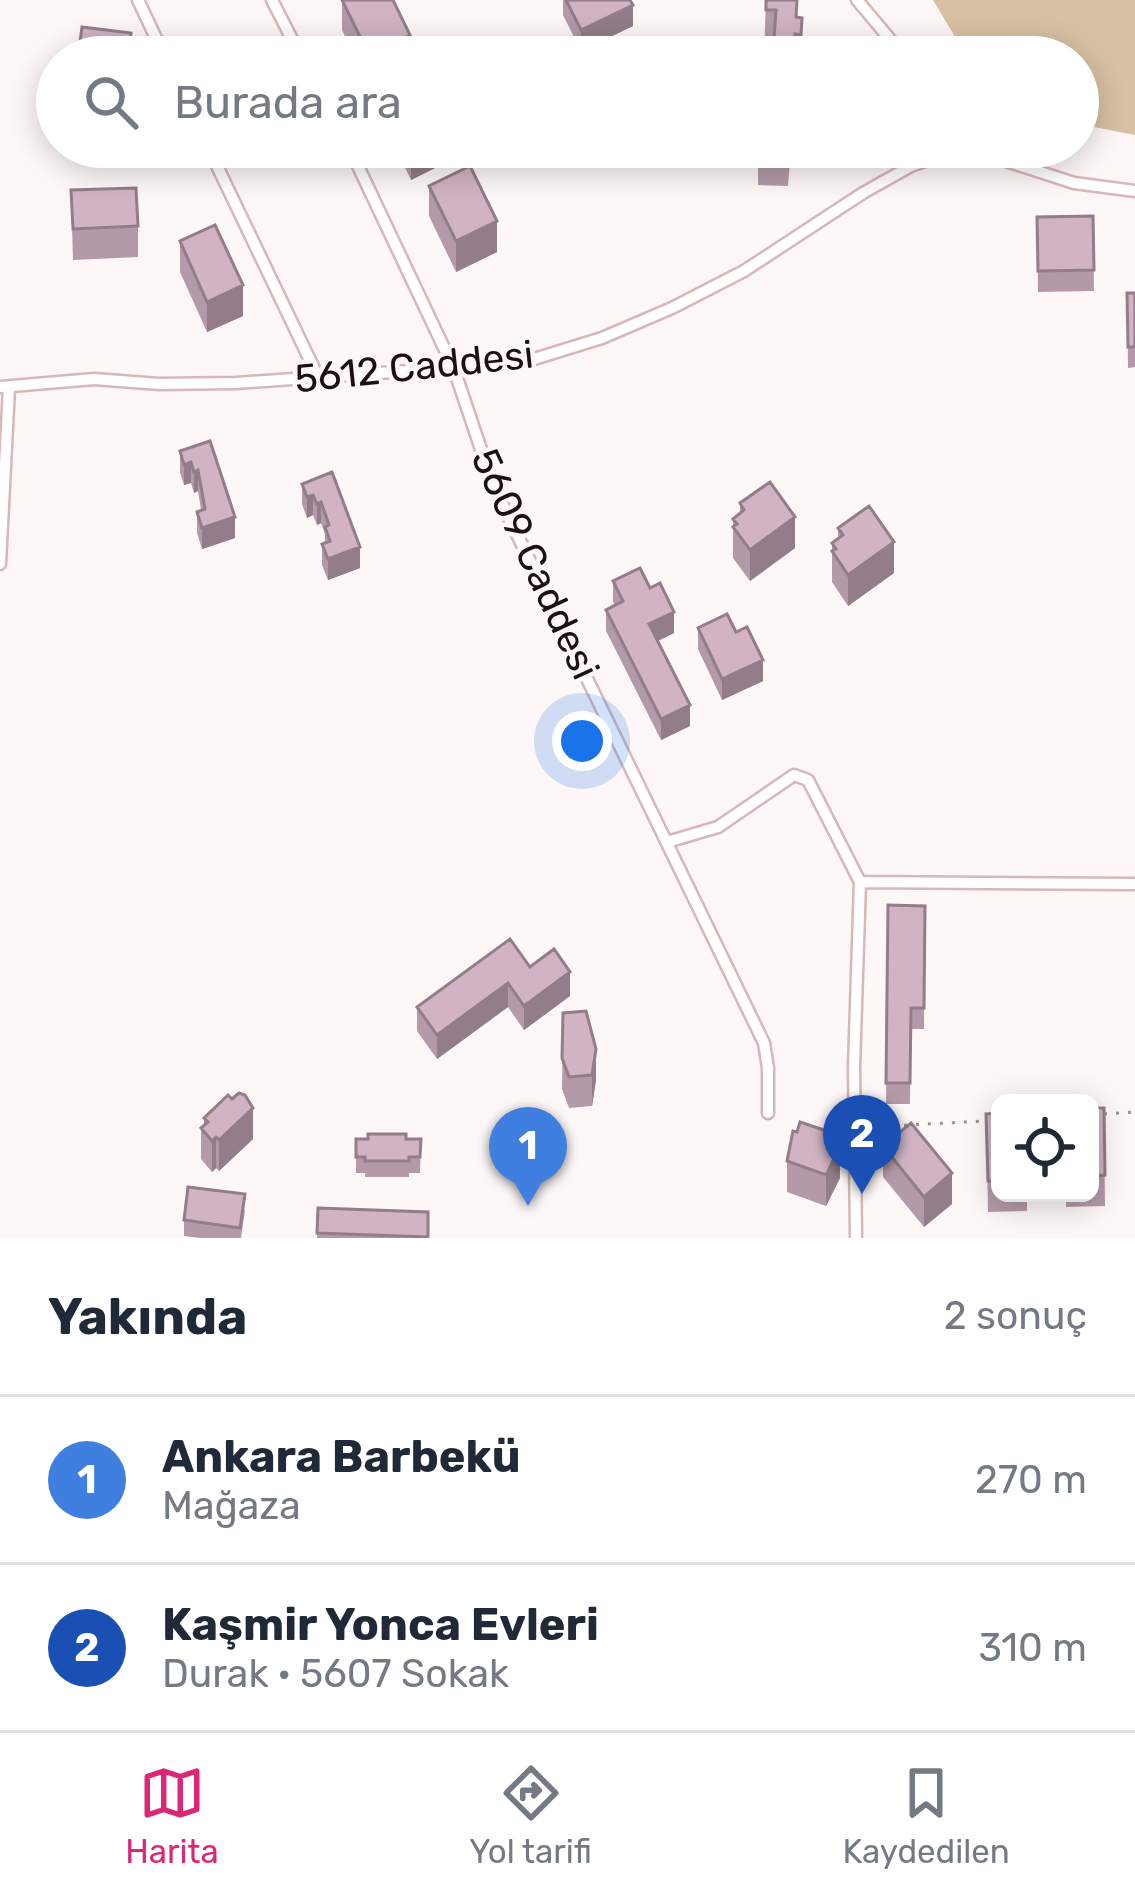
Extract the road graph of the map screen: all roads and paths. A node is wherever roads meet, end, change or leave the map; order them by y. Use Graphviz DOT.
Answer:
graph roads {
  1 [pos="138,0"];
  2 [pos="272,0"];
  3 [pos="857,0"];
  4 [pos="155,36"];
  5 [pos="291,36"];
  6 [pos="887,36"];
  7 [pos="218,168"];
  8 [pos="360,168"];
  9 [pos="908,168"];
  10 [pos="1031,168"];
  11 [pos="1135,191"];
  12 [pos="454,369"];
  13 [pos="319,379"];
  14 [pos="4,387"];
  15 [pos="0,564"];
  16 [pos="667,842"];
  17 [pos="860,882"];
  18 [pos="1135,884"];
  19 [pos="1135,1112"];
  20 [pos="768,1113"];
  21 [pos="1099,1114"];
  22 [pos="991,1120"];
  23 [pos="854,1127"];
  24 [pos="856,1238"];
  1 -- 4 [label="street"];
  2 -- 5 [label="street"];
  3 -- 6 [label="street"];
  7 -- 13 [label="street"];
  8 -- 12 [label="street, 5609 Caddesi"];
  9 -- 12 [label="street, 5612 Caddesi"];
  10 -- 11 [label="street, 5612 Caddesi"];
  12 -- 13 [label="street, 5612 Caddesi"];
  12 -- 16 [label="street, 5609 Caddesi"];
  13 -- 14 [label="street, 5612 Caddesi"];
  14 -- 15 [label="street"];
  16 -- 17 [label="street"];
  16 -- 20 [label="street, 5609 Caddesi"];
  17 -- 18 [label="street"];
  17 -- 23 [label="street"];
  19 -- 21 [label="path"];
  22 -- 23 [label="path"];
  23 -- 24 [label="street"];
}
